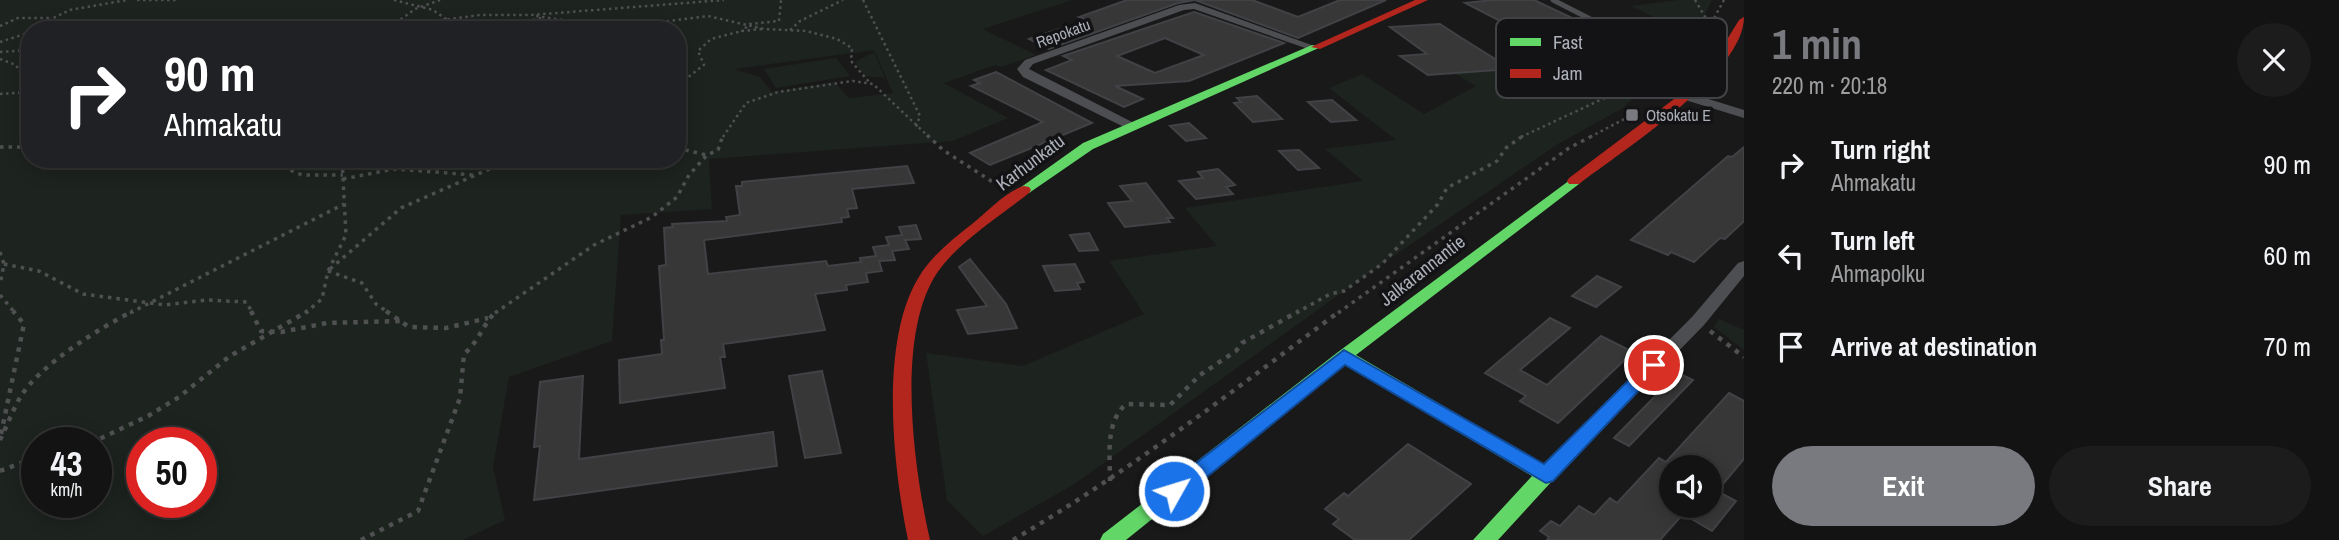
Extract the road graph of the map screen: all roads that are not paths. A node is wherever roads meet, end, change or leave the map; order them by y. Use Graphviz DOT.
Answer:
graph roads {
  1 [pos="1423,0"];
  2 [pos="1553,0"];
  3 [pos="1588,18"];
  4 [pos="1744,20"];
  5 [pos="1312,47"];
  6 [pos="1727,49"];
  7 [pos="1683,98"];
  8 [pos="1692,98"];
  9 [pos="1744,114"];
  10 [pos="1130,126"];
  11 [pos="1744,266"];
  12 [pos="1344,356"];
  13 [pos="1546,475"];
  14 [pos="919,540"];
  15 [pos="1111,540"];
  16 [pos="1483,540"];
  1 -- 5 [label="street, Karhunkatu"];
  2 -- 3 [label="lane"];
  4 -- 6 [label="street, Jalkarannantie"];
  5 -- 10 [label="street, Karhunkatu"];
  5 -- 10 [label="street, Repokatu"];
  7 -- 12 [label="street, Jalkarannantie"];
  8 -- 9 [label="street"];
  10 -- 14 [label="street, Karhunkatu"];
  11 -- 13 [label="street"];
  12 -- 13 [label="street"];
  12 -- 15 [label="street, Jalkarannantie"];
  13 -- 16 [label="street"];
}
